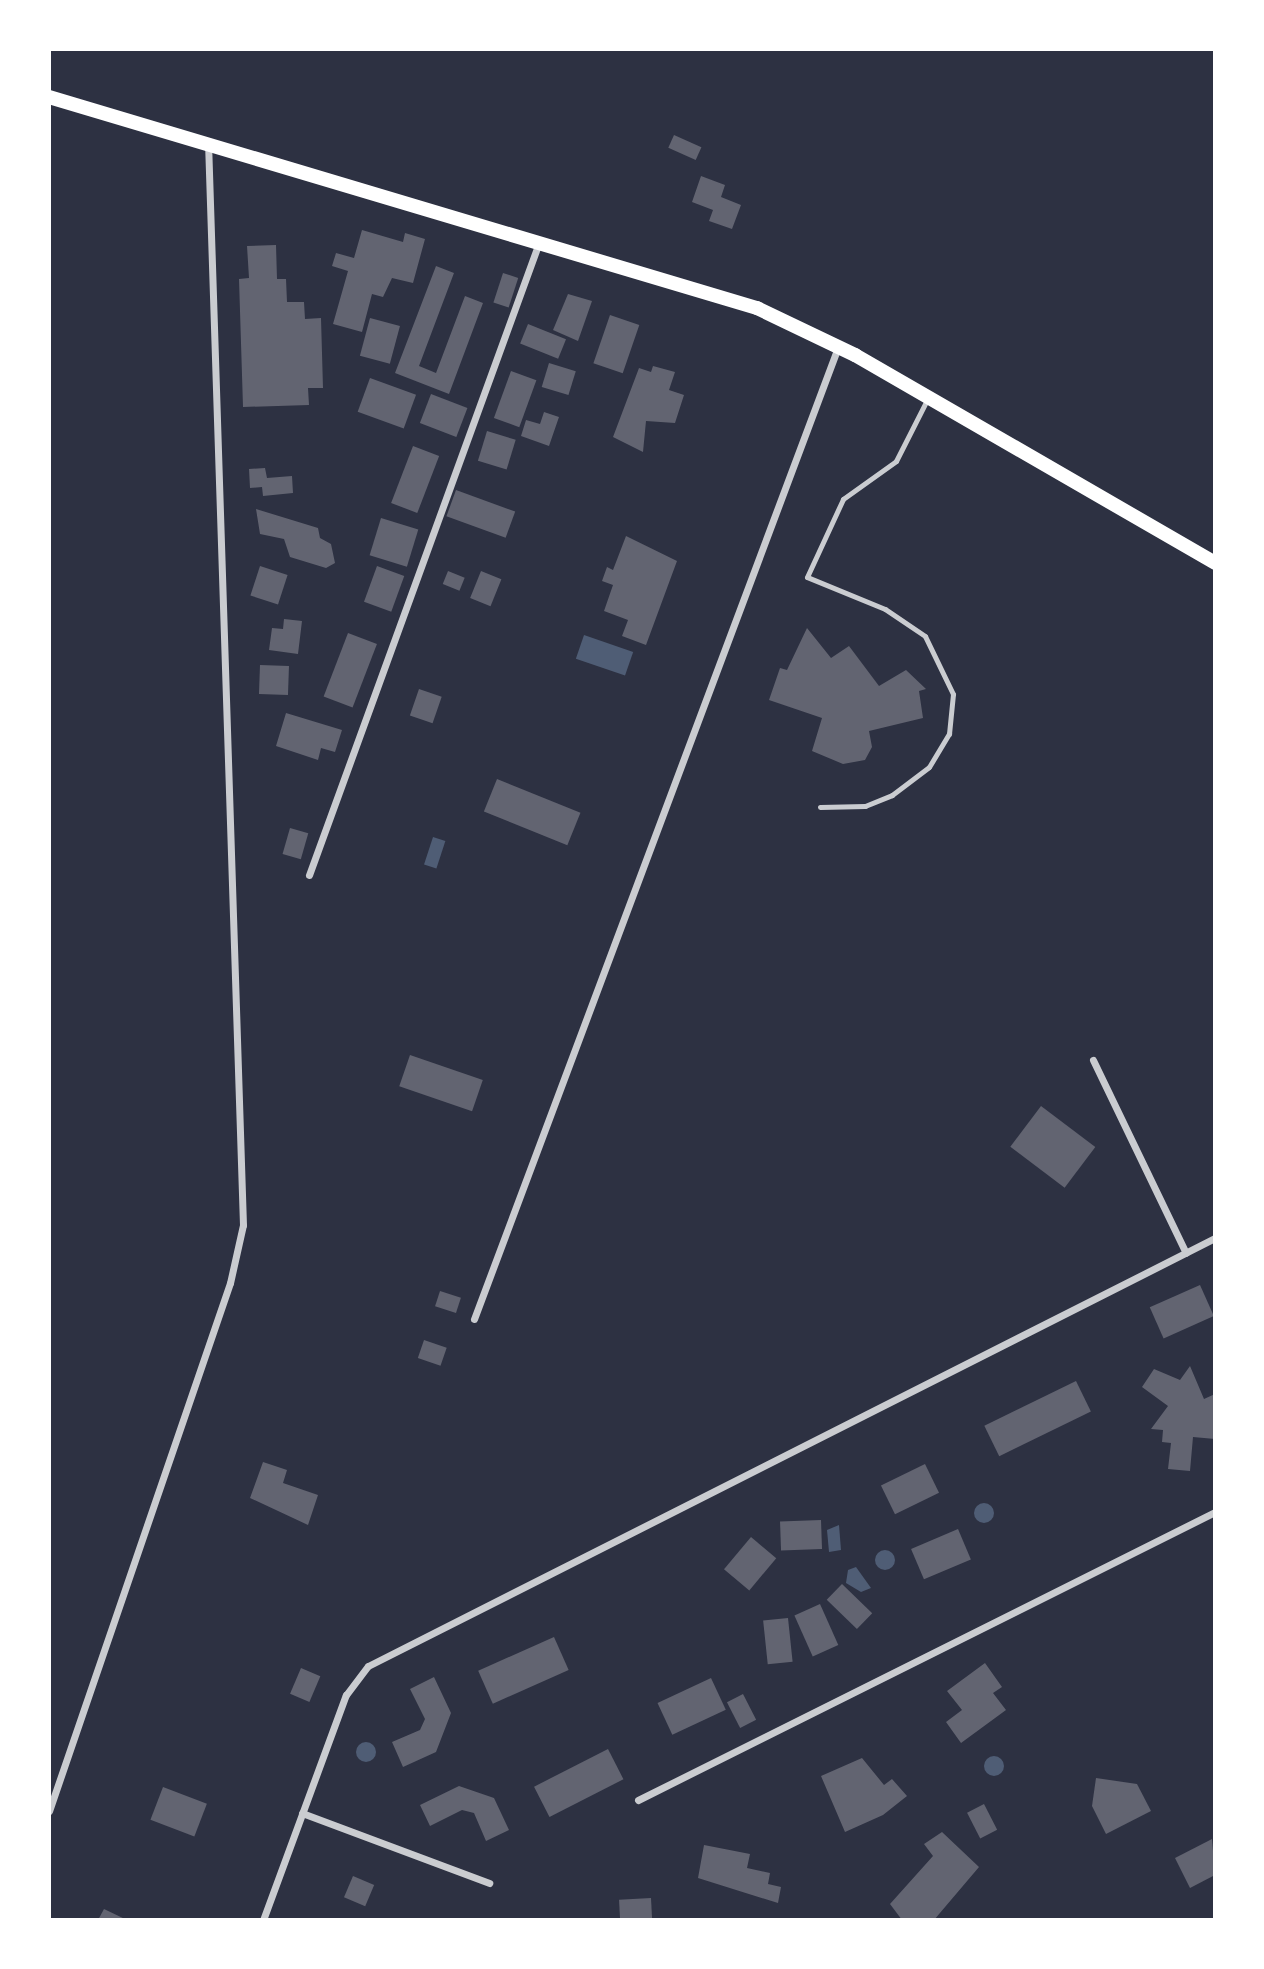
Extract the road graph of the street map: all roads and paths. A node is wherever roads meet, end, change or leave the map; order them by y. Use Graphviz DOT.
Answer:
graph roads {
  1 [pos="49,97"];
  2 [pos="208,144"];
  3 [pos="538,245"];
  4 [pos="839,346"];
  5 [pos="928,398"];
  6 [pos="1213,559"];
  7 [pos="820,807"];
  8 [pos="309,875"];
  9 [pos="1093,1060"];
  10 [pos="1215,1238"];
  11 [pos="1186,1253"];
  12 [pos="474,1319"];
  13 [pos="1215,1512"];
  14 [pos="638,1800"];
  15 [pos="49,1811"];
  16 [pos="302,1813"];
  17 [pos="489,1883"];
  18 [pos="263,1920"];
  1 -- 2 [label="main road"];
  2 -- 3 [label="main road"];
  2 -- 15 [label="street"];
  3 -- 4 [label="main road"];
  3 -- 8 [label="street"];
  4 -- 5 [label="main road"];
  4 -- 12 [label="street"];
  5 -- 6 [label="main road"];
  5 -- 7 [label="lane"];
  9 -- 11 [label="street"];
  10 -- 11 [label="street"];
  11 -- 16 [label="street"];
  13 -- 14 [label="street"];
  16 -- 17 [label="street"];
  16 -- 18 [label="street"];
}
